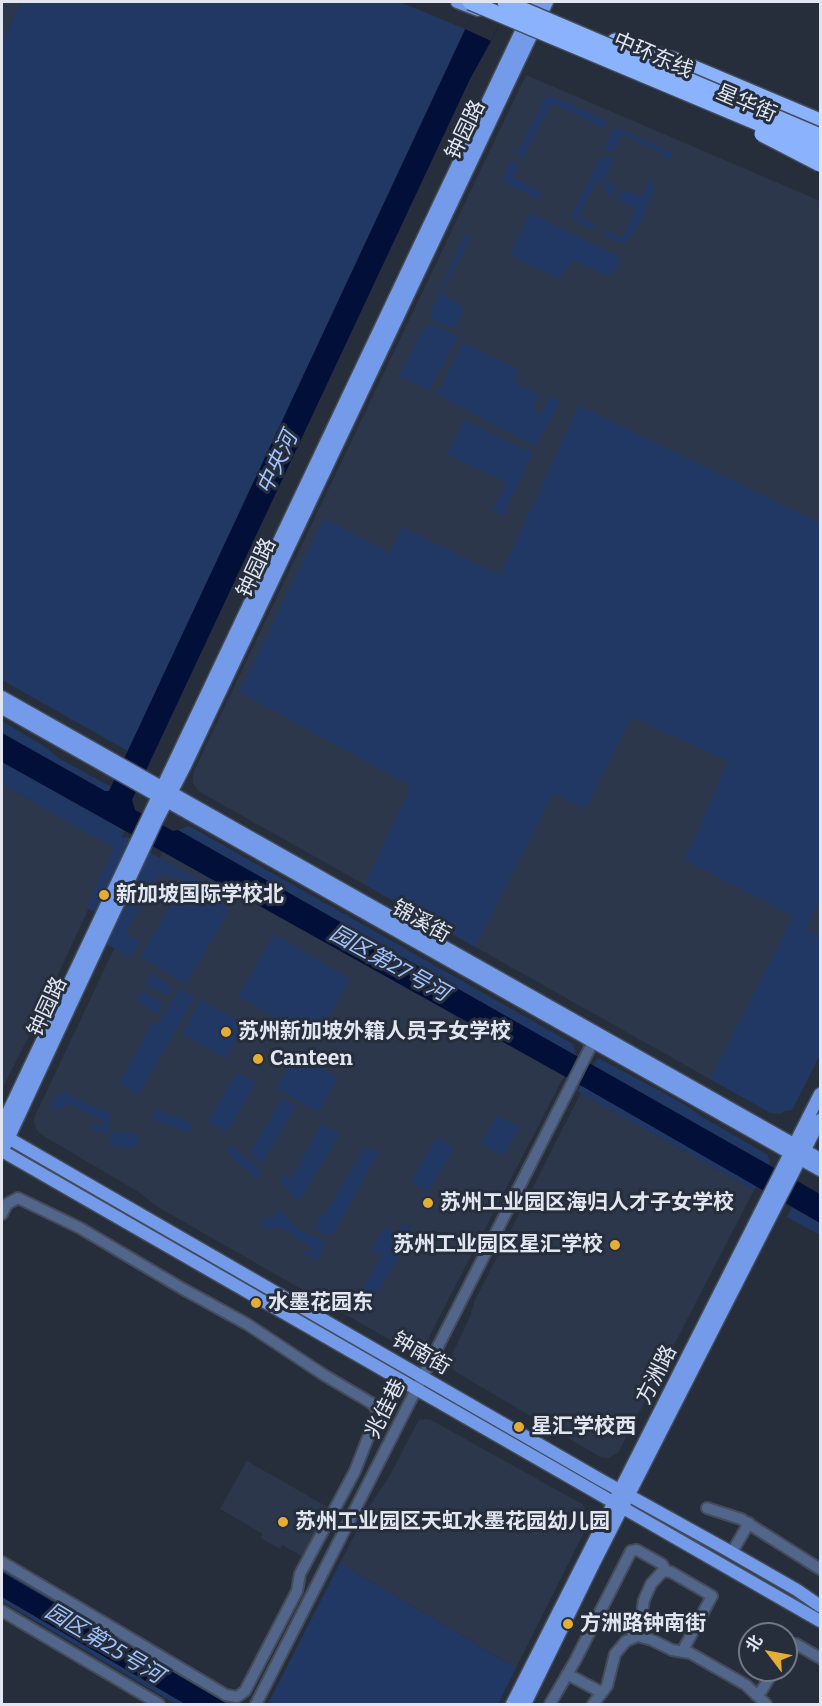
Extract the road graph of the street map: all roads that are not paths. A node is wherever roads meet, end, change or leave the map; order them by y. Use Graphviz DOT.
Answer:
graph roads {
  1 [pos="457,2"];
  2 [pos="505,2"];
  3 [pos="519,2"];
  4 [pos="472,5"];
  5 [pos="539,5"];
  6 [pos="528,31"];
  7 [pos="615,41"];
  8 [pos="713,104"];
  9 [pos="820,121"];
  10 [pos="820,130"];
  11 [pos="820,136"];
  12 [pos="820,149"];
  13 [pos="820,158"];
  14 [pos="820,164"];
  15 [pos="2,697"];
  16 [pos="2,708"];
  17 [pos="118,769"];
  18 [pos="165,795"];
  19 [pos="141,844"];
  20 [pos="595,1037"];
  21 [pos="820,1094"];
  22 [pos="820,1120"];
  23 [pos="2,1125"];
  24 [pos="5,1136"];
  25 [pos="2,1151"];
  26 [pos="798,1152"];
  27 [pos="820,1159"];
  28 [pos="820,1170"];
  29 [pos="2,1214"];
  30 [pos="424,1378"];
  31 [pos="417,1390"];
  32 [pos="626,1492"];
  33 [pos="619,1506"];
  34 [pos="707,1508"];
  35 [pos="749,1523"];
  36 [pos="732,1552"];
  37 [pos="2,1562"];
  38 [pos="820,1569"];
  39 [pos="302,1570"];
  40 [pos="666,1571"];
  41 [pos="320,1580"];
  42 [pos="820,1606"];
  43 [pos="2,1611"];
  44 [pos="600,1613"];
  45 [pos="820,1621"];
  46 [pos="635,1637"];
  47 [pos="798,1645"];
  48 [pos="682,1650"];
  49 [pos="820,1658"];
  50 [pos="567,1674"];
  51 [pos="767,1682"];
  52 [pos="601,1694"];
  53 [pos="756,1695"];
  54 [pos="159,1704"];
  55 [pos="256,1704"];
  56 [pos="512,1704"];
  57 [pos="525,1704"];
  58 [pos="550,1704"];
  59 [pos="593,1704"];
  60 [pos="766,1704"];
  1 -- 4 [label="main road, 星华街"];
  2 -- 11 [label="highway, 中环东线, bridge"];
  3 -- 5 [label="main road, 星华街"];
  4 -- 6 [label="main road, 星华街"];
  4 -- 8 [label="highway, 中环东线, bridge"];
  5 -- 6 [label="main road, 钟园路"];
  5 -- 7 [label="main road, 星华街"];
  6 -- 13 [label="main road, 星华街"];
  6 -- 18 [label="main road, 钟园路"];
  7 -- 9 [label="highway"];
  7 -- 10 [label="main road, 星华街"];
  8 -- 12 [label="highway, 中环东线, bridge"];
  8 -- 14 [label="highway, bridge"];
  15 -- 17 [label="main road, 锦溪街"];
  16 -- 17 [label="main road, 锦溪街"];
  17 -- 18 [label="main road, 锦溪街"];
  18 -- 19 [label="main road, 钟园路"];
  18 -- 20 [label="main road, 锦溪街"];
  19 -- 23 [label="main road, 钟园路"];
  19 -- 24 [label="main road, 钟园路"];
  20 -- 26 [label="main road, 锦溪街"];
  20 -- 30 [label="street, 兆佳巷"];
  21 -- 26 [label="main road, 方洲路"];
  22 -- 26 [label="main road, 方洲路"];
  24 -- 25 [label="main road, 钟园路"];
  24 -- 30 [label="main road, 钟南街"];
  25 -- 31 [label="main road, 钟南街"];
  26 -- 27 [label="main road, 锦溪街"];
  26 -- 28 [label="main road, 锦溪街"];
  26 -- 32 [label="main road, 方洲路"];
  29 -- 39 [label="street"];
  30 -- 31 [label="street, 兆佳巷"];
  30 -- 32 [label="main road, 钟南街"];
  31 -- 33 [label="main road, 钟南街"];
  31 -- 41 [label="street, 兆佳巷"];
  32 -- 33 [label="main road, 方洲路"];
  32 -- 36 [label="main road, 钟南街"];
  33 -- 45 [label="main road, 钟南街"];
  33 -- 56 [label="main road, 方洲路"];
  33 -- 57 [label="main road, 方洲路"];
  34 -- 35 [label="street"];
  35 -- 36 [label="street"];
  35 -- 38 [label="street"];
  36 -- 42 [label="main road, 钟南街"];
  37 -- 39 [label="street"];
  39 -- 41 [label="street"];
  40 -- 44 [label="street"];
  40 -- 46 [label="street"];
  40 -- 48 [label="street"];
  41 -- 55 [label="street, 兆佳巷"];
  43 -- 54 [label="street"];
  44 -- 46 [label="street"];
  44 -- 50 [label="street"];
  46 -- 48 [label="street"];
  46 -- 52 [label="street"];
  47 -- 49 [label="street"];
  48 -- 53 [label="street"];
  50 -- 52 [label="street"];
  50 -- 58 [label="street"];
  51 -- 53 [label="street"];
  52 -- 59 [label="street"];
  53 -- 60 [label="street"];
}
